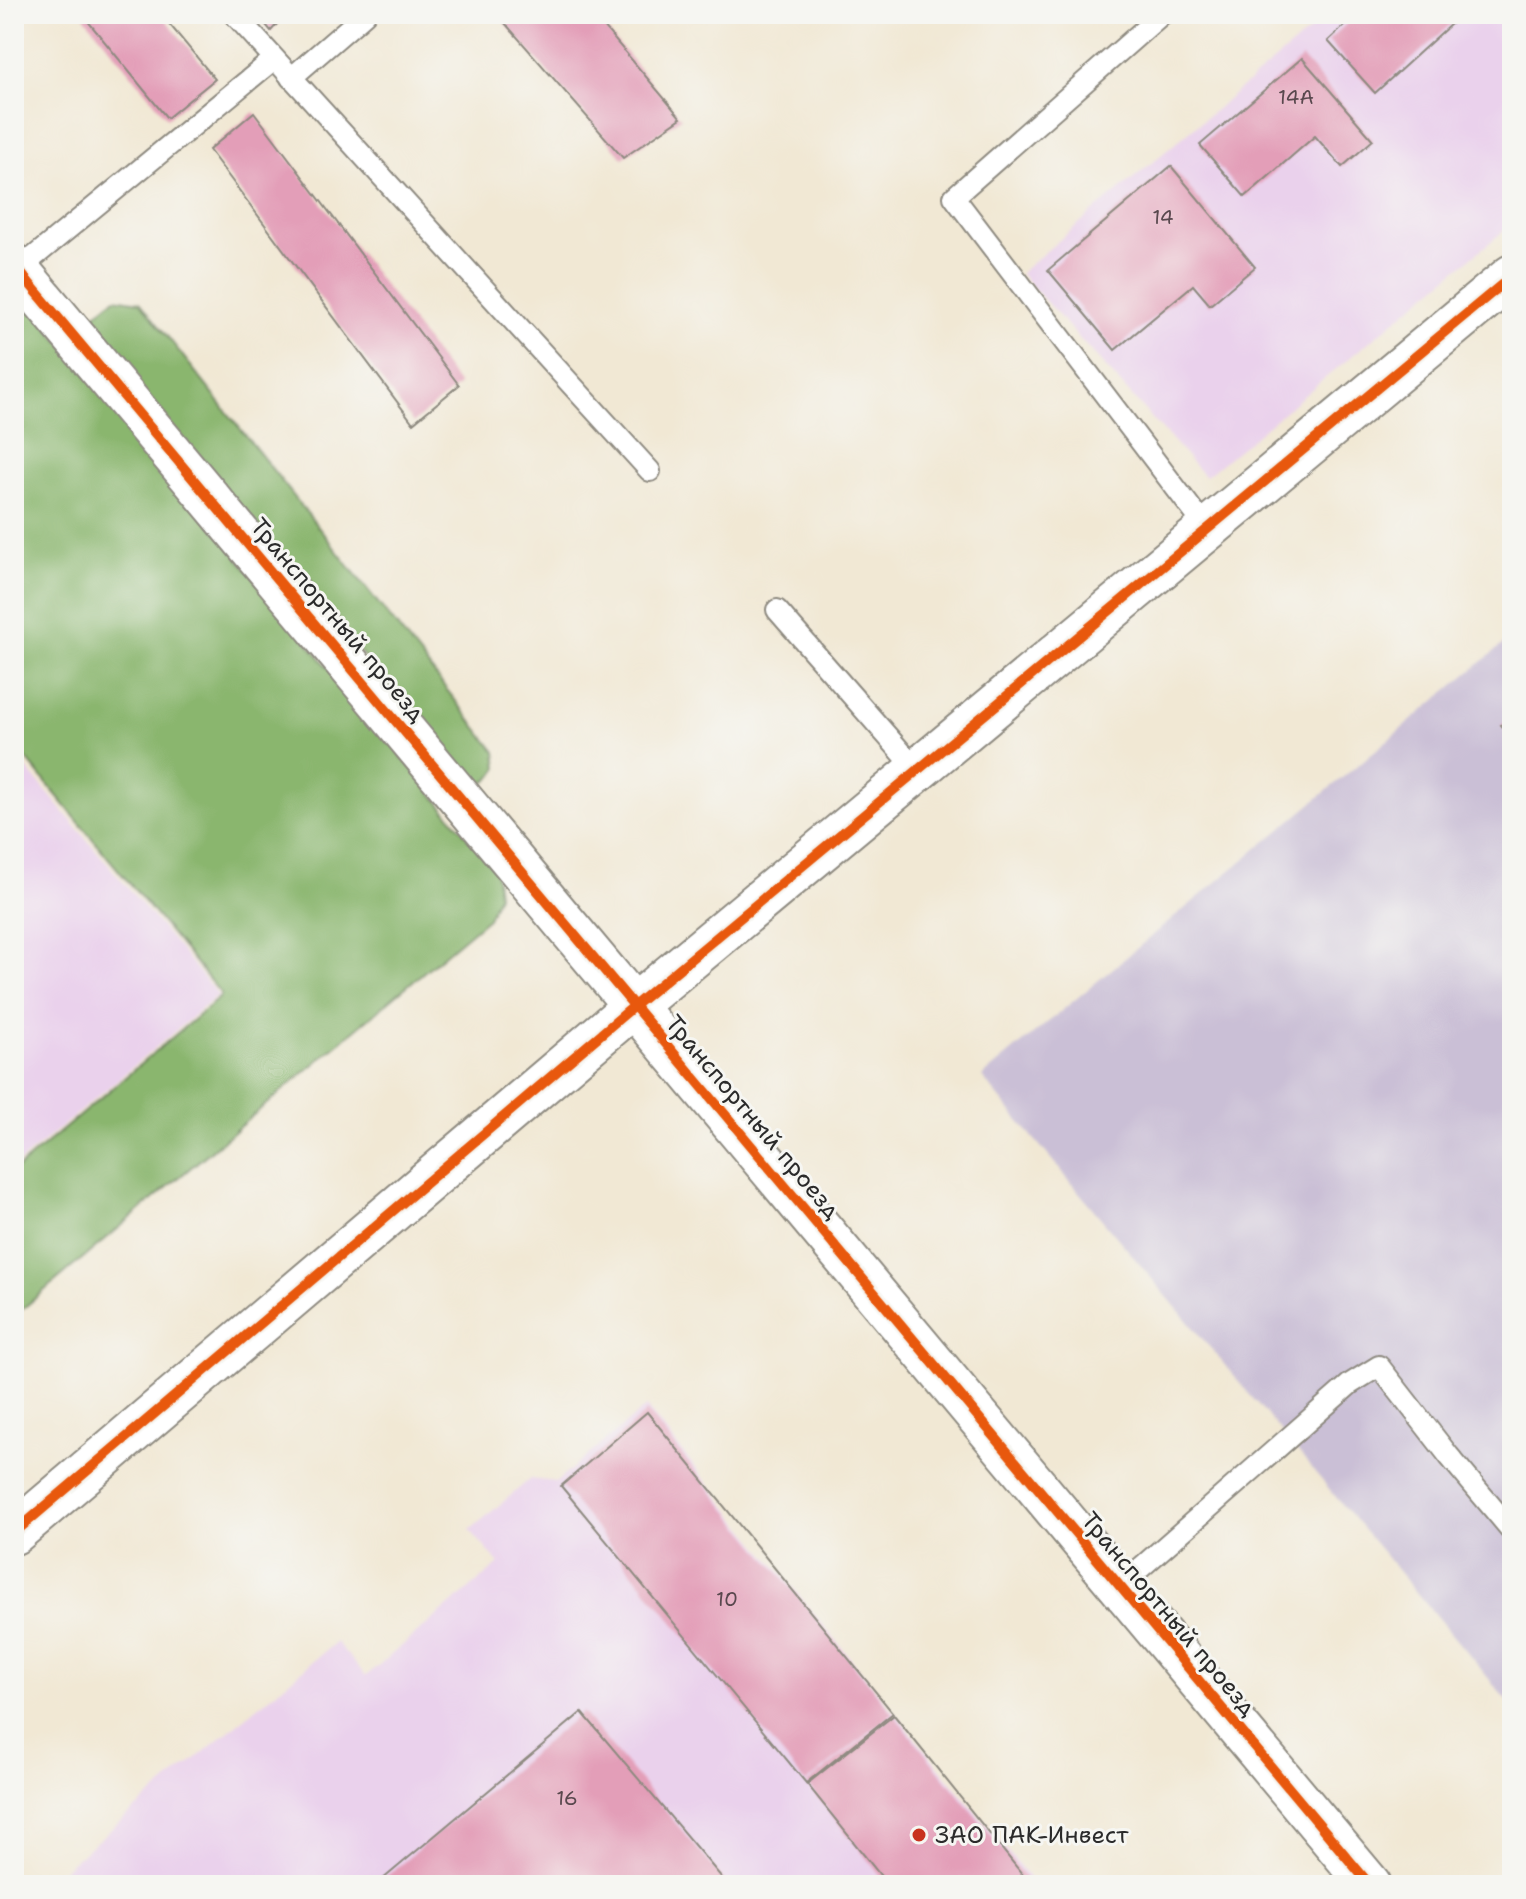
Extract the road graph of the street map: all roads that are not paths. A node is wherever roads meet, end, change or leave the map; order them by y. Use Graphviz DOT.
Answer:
graph roads {
  1 [pos="234,14"];
  2 [pos="365,14"];
  3 [pos="1162,14"];
  4 [pos="274,59"];
  5 [pos="291,78"];
  6 [pos="16,267"];
  7 [pos="1512,276"];
  8 [pos="650,471"];
  9 [pos="1207,529"];
  10 [pos="777,610"];
  11 [pos="917,770"];
  12 [pos="634,1006"];
  13 [pos="1512,1531"];
  14 [pos="14,1533"];
  15 [pos="1120,1586"];
  16 [pos="1370,1885"];
  1 -- 4 [label="lane"];
  2 -- 5 [label="lane"];
  3 -- 9 [label="lane"];
  4 -- 5 [label="lane"];
  4 -- 6 [label="lane"];
  5 -- 8 [label="lane"];
  6 -- 12 [label="street, Транспортный проезд"];
  7 -- 9 [label="street"];
  9 -- 11 [label="street"];
  10 -- 11 [label="lane"];
  11 -- 12 [label="street"];
  12 -- 14 [label="street"];
  12 -- 15 [label="street, Транспортный проезд"];
  13 -- 15 [label="lane"];
  15 -- 16 [label="street, Транспортный проезд"];
}
